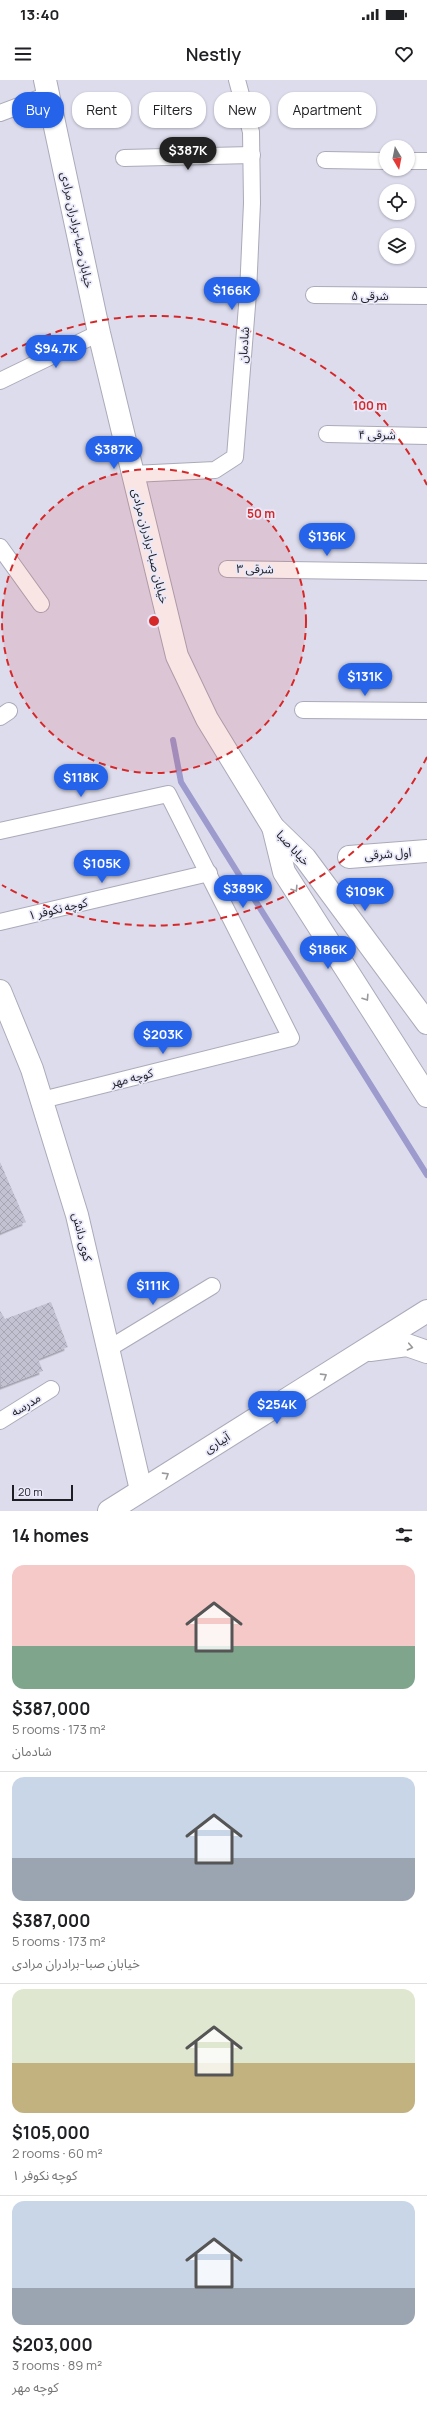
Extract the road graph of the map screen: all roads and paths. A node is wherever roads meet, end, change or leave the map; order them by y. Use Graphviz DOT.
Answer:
graph roads {
  1 [pos="238,80"];
  2 [pos="46,88"];
  3 [pos="0,113"];
  4 [pos="252,155"];
  5 [pos="124,158"];
  6 [pos="325,160"];
  7 [pos="379,161"];
  8 [pos="415,161"];
  9 [pos="427,161"];
  10 [pos="314,295"];
  11 [pos="427,296"];
  12 [pos="100,333"];
  13 [pos="0,381"];
  14 [pos="327,434"];
  15 [pos="427,436"];
  16 [pos="133,474"];
  17 [pos="0,547"];
  18 [pos="227,569"];
  19 [pos="427,572"];
  20 [pos="41,604"];
  21 [pos="303,710"];
  22 [pos="427,711"];
  23 [pos="273,827"];
  24 [pos="0,830"];
  25 [pos="427,851"];
  26 [pos="349,857"];
  27 [pos="209,873"];
  28 [pos="0,922"];
  29 [pos="0,991"];
  30 [pos="4,1006"];
  31 [pos="427,1023"];
  32 [pos="427,1096"];
  33 [pos="42,1100"];
  34 [pos="212,1286"];
  35 [pos="427,1311"];
  36 [pos="108,1349"];
  37 [pos="365,1350"];
  38 [pos="427,1352"];
  39 [pos="51,1389"];
  40 [pos="0,1421"];
  41 [pos="141,1490"];
  42 [pos="109,1511"];
  1 -- 4 [label="street, شادمان"];
  2 -- 3 [label="street"];
  2 -- 12 [label="main road, خیابان صبا-برادران مرادی"];
  4 -- 5 [label="street"];
  4 -- 16 [label="street, شادمان"];
  6 -- 7 [label="street"];
  8 -- 9 [label="street"];
  10 -- 11 [label="street, ۵ شرقی"];
  12 -- 13 [label="street"];
  12 -- 16 [label="main road, خیابان صبا-برادران مرادی"];
  14 -- 15 [label="street, ۴ شرقی"];
  16 -- 23 [label="main road, خیابان صبا-برادران مرادی"];
  17 -- 20 [label="street"];
  18 -- 19 [label="street, ۳ شرقی"];
  21 -- 22 [label="street"];
  23 -- 31 [label="main road, خیابا صبا"];
  23 -- 32 [label="main road, خیابا صبا, one-way"];
  24 -- 27 [label="street"];
  25 -- 26 [label="main road, اول شرقی"];
  27 -- 28 [label="street, کوچه نکوفر ۱"];
  27 -- 33 [label="street, کوچه مهر"];
  29 -- 30 [label="main road, کوی دانش"];
  30 -- 33 [label="main road, کوی دانش"];
  33 -- 36 [label="main road, کوی دانش"];
  34 -- 36 [label="street"];
  35 -- 37 [label="main road, آبیاری"];
  36 -- 41 [label="main road, کوی دانش"];
  37 -- 38 [label="main road, one-way"];
  41 -- 37 [label="main road, آبیاری, one-way"];
  39 -- 40 [label="street, مدرسه"];
  41 -- 42 [label="main road, آبیاری"];
}
